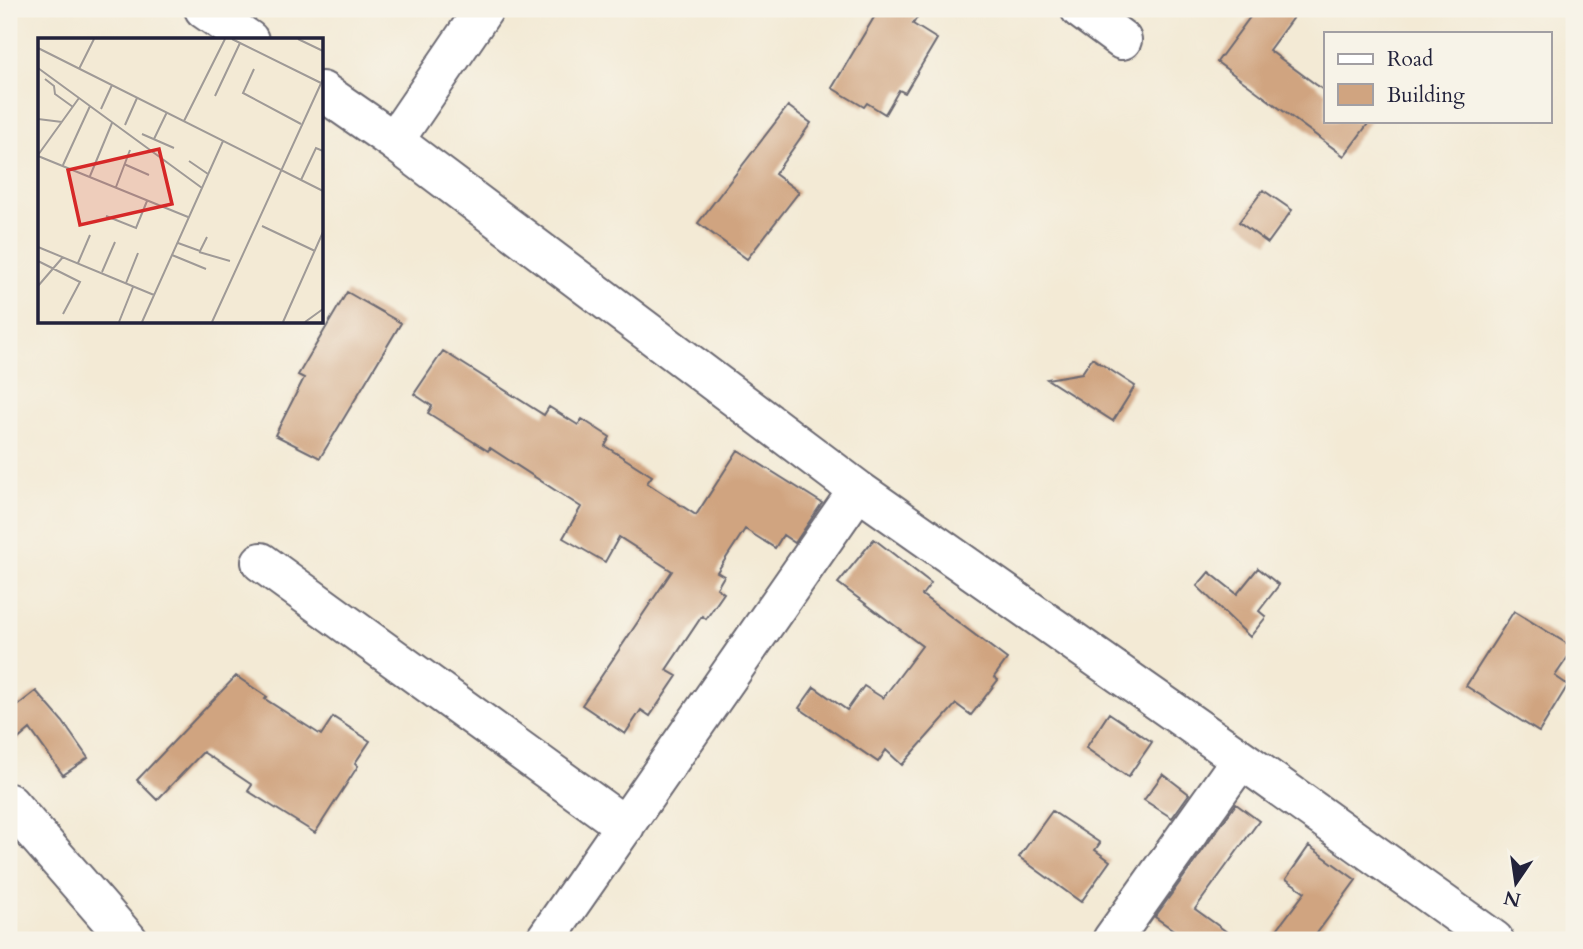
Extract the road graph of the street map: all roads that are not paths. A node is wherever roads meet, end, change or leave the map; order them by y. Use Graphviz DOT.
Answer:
graph roads {
  1 [pos="204,9"];
  2 [pos="484,9"];
  3 [pos="1080,9"];
  4 [pos="246,38"];
  5 [pos="1122,40"];
  6 [pos="324,92"];
  7 [pos="394,141"];
  8 [pos="858,490"];
  9 [pos="261,562"];
  10 [pos="1241,759"];
  11 [pos="9,803"];
  12 [pos="625,826"];
  13 [pos="128,940"];
  14 [pos="545,940"];
  15 [pos="1112,940"];
  16 [pos="1494,940"];
  1 -- 4 [label="street"];
  2 -- 7 [label="street"];
  3 -- 5 [label="street"];
  6 -- 7 [label="street"];
  7 -- 8 [label="street"];
  8 -- 10 [label="street"];
  8 -- 12 [label="street"];
  9 -- 12 [label="street"];
  10 -- 15 [label="street"];
  10 -- 16 [label="street"];
  11 -- 13 [label="street"];
  12 -- 14 [label="street"];
}
